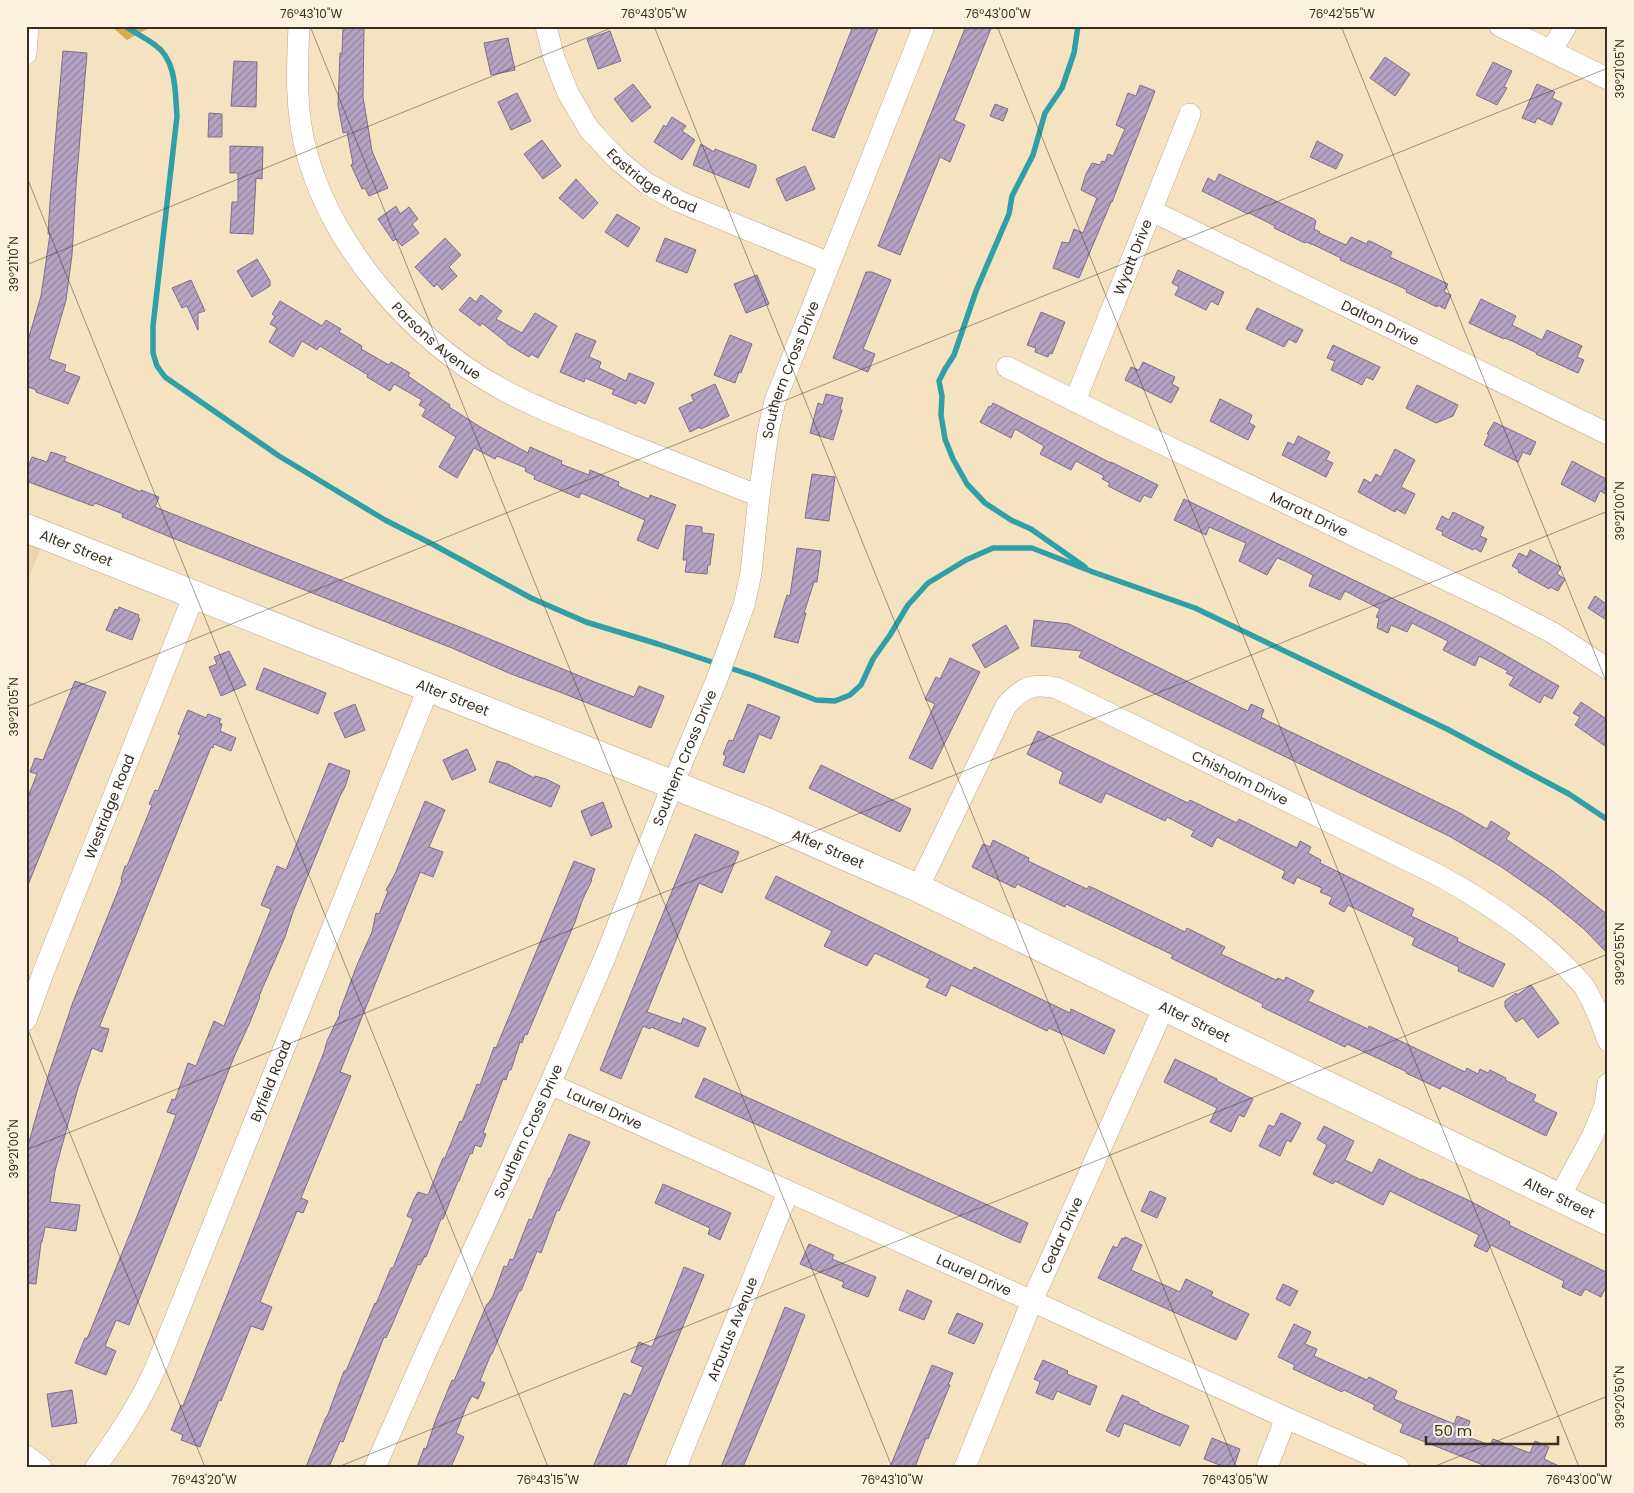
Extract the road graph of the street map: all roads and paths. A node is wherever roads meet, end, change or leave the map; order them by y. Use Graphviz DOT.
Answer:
graph roads {
  1 [pos="28,26"];
  2 [pos="299,26"];
  3 [pos="546,26"];
  4 [pos="924,26"];
  5 [pos="1500,26"];
  6 [pos="1566,26"];
  7 [pos="1551,50"];
  8 [pos="26,54"];
  9 [pos="1608,79"];
  10 [pos="1190,114"];
  11 [pos="1152,212"];
  12 [pos="829,263"];
  13 [pos="1007,367"];
  14 [pos="1075,401"];
  15 [pos="1608,434"];
  16 [pos="759,496"];
  17 [pos="26,528"];
  18 [pos="194,595"];
  19 [pos="1608,668"];
  20 [pos="429,687"];
  21 [pos="673,784"];
  22 [pos="918,888"];
  23 [pos="1164,1007"];
  24 [pos="26,1020"];
  25 [pos="1608,1041"];
  26 [pos="550,1084"];
  27 [pos="1608,1084"];
  28 [pos="788,1192"];
  29 [pos="1559,1198"];
  30 [pos="1608,1221"];
  31 [pos="1032,1301"];
  32 [pos="1286,1418"];
  33 [pos="26,1456"];
  34 [pos="41,1467"];
  35 [pos="96,1467"];
  36 [pos="375,1467"];
  37 [pos="676,1467"];
  38 [pos="965,1467"];
  39 [pos="1267,1467"];
  40 [pos="1398,1467"];
  1 -- 8 [label="street"];
  2 -- 16 [label="street, Parsons Avenue"];
  3 -- 12 [label="street, Eastridge Road"];
  4 -- 12 [label="street, Southern Cross Drive"];
  5 -- 7 [label="street"];
  6 -- 7 [label="street"];
  7 -- 9 [label="street"];
  10 -- 11 [label="street, Wyatt Drive"];
  11 -- 14 [label="street, Wyatt Drive"];
  11 -- 15 [label="street, Dalton Drive"];
  12 -- 16 [label="street, Southern Cross Drive"];
  13 -- 14 [label="street, Marott Drive"];
  14 -- 19 [label="street, Marott Drive"];
  16 -- 21 [label="street, Southern Cross Drive"];
  17 -- 18 [label="street, Alter Street"];
  18 -- 20 [label="street, Alter Street"];
  18 -- 24 [label="street, Westridge Road"];
  20 -- 21 [label="street, Alter Street"];
  20 -- 35 [label="street, Byfield Road"];
  21 -- 22 [label="street, Alter Street"];
  21 -- 26 [label="street, Southern Cross Drive"];
  22 -- 23 [label="street, Alter Street"];
  22 -- 25 [label="street, Chisholm Drive"];
  23 -- 29 [label="street, Alter Street"];
  23 -- 31 [label="street, Cedar Drive"];
  26 -- 28 [label="street, Laurel Drive"];
  26 -- 36 [label="street, Southern Cross Drive"];
  27 -- 29 [label="street"];
  28 -- 31 [label="street, Laurel Drive"];
  28 -- 37 [label="street, Arbutus Avenue"];
  29 -- 30 [label="street, Alter Street"];
  31 -- 32 [label="street, Laurel Drive"];
  31 -- 38 [label="street, Cedar Drive"];
  32 -- 39 [label="street"];
  32 -- 40 [label="street, Laurel Drive"];
  33 -- 34 [label="street"];
}
